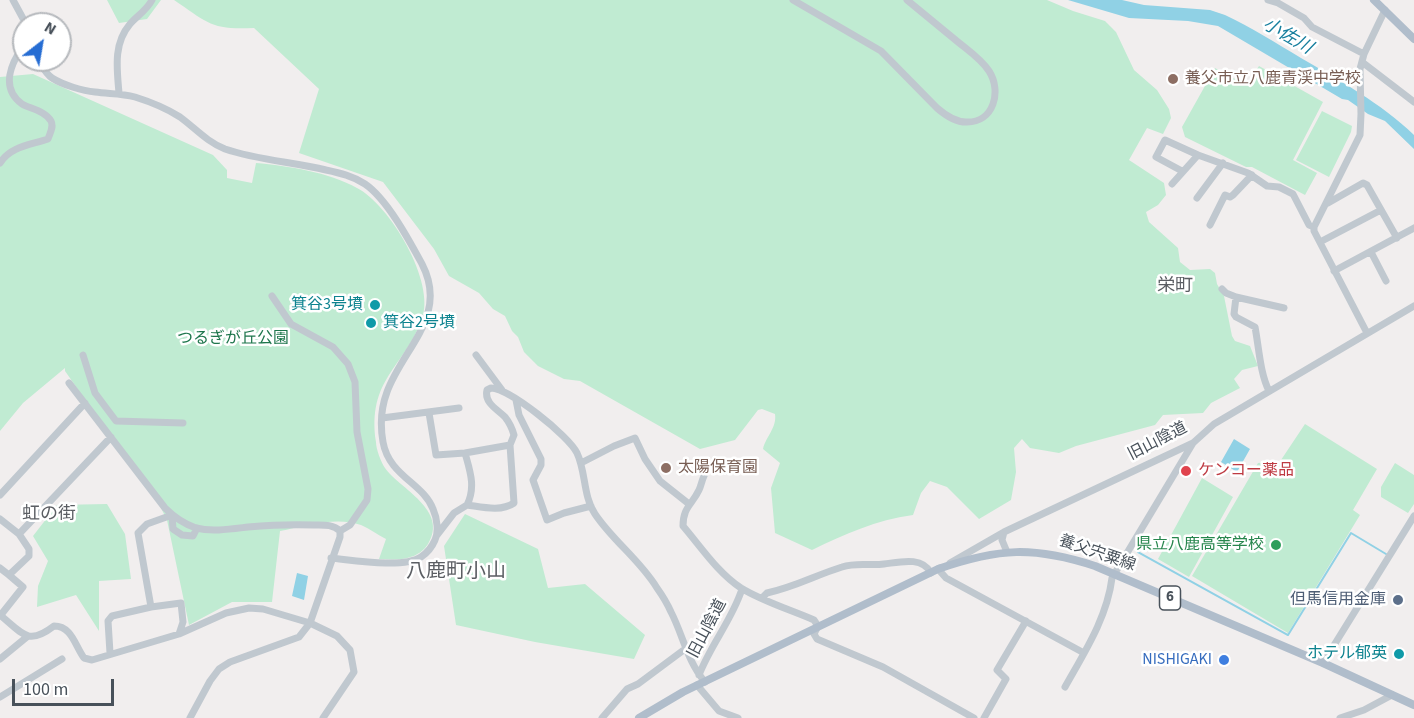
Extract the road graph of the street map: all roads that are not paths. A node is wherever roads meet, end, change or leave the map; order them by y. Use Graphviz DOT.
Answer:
graph roads {
  1 [pos="152,0"];
  2 [pos="793,0"];
  3 [pos="908,0"];
  4 [pos="1268,0"];
  5 [pos="1374,0"];
  6 [pos="1385,10"];
  7 [pos="1414,39"];
  8 [pos="1363,58"];
  9 [pos="12,66"];
  10 [pos="47,72"];
  11 [pos="118,93"];
  12 [pos="1414,102"];
  13 [pos="1198,155"];
  14 [pos="0,162"];
  15 [pos="1223,163"];
  16 [pos="1182,171"];
  17 [pos="1252,175"];
  18 [pos="1172,184"];
  19 [pos="1197,198"];
  20 [pos="1327,204"];
  21 [pos="1381,210"];
  22 [pos="1210,225"];
  23 [pos="1314,227"];
  24 [pos="1414,228"];
  25 [pos="1397,238"];
  26 [pos="1320,242"];
  27 [pos="1371,252"];
  28 [pos="1334,271"];
  29 [pos="1386,281"];
  30 [pos="1222,289"];
  31 [pos="272,296"];
  32 [pos="1236,297"];
  33 [pos="1414,306"];
  34 [pos="1284,308"];
  35 [pos="1367,333"];
  36 [pos="83,355"];
  37 [pos="476,355"];
  38 [pos="69,383"];
  39 [pos="502,390"];
  40 [pos="1269,391"];
  41 [pos="516,400"];
  42 [pos="85,403"];
  43 [pos="459,408"];
  44 [pos="429,413"];
  45 [pos="382,418"];
  46 [pos="183,423"];
  47 [pos="111,437"];
  48 [pos="1193,443"];
  49 [pos="510,445"];
  50 [pos="465,453"];
  51 [pos="581,463"];
  52 [pos="704,476"];
  53 [pos="0,495"];
  54 [pos="689,504"];
  55 [pos="466,505"];
  56 [pos="591,506"];
  57 [pos="172,515"];
  58 [pos="1414,516"];
  59 [pos="1,522"];
  60 [pos="197,528"];
  61 [pos="340,531"];
  62 [pos="1004,531"];
  63 [pos="19,534"];
  64 [pos="437,535"];
  65 [pos="1007,552"];
  66 [pos="331,558"];
  67 [pos="0,568"];
  68 [pos="934,571"];
  69 [pos="1115,574"];
  70 [pos="9,575"];
  71 [pos="742,589"];
  72 [pos="762,597"];
  73 [pos="151,607"];
  74 [pos="0,616"];
  75 [pos="1026,621"];
  76 [pos="310,623"];
  77 [pos="818,626"];
  78 [pos="179,634"];
  79 [pos="27,636"];
  80 [pos="685,649"];
  81 [pos="110,653"];
  82 [pos="1084,653"];
  83 [pos="0,659"];
  84 [pos="62,659"];
  85 [pos="1323,663"];
  86 [pos="700,681"];
  87 [pos="1065,687"];
  88 [pos="1392,695"];
  89 [pos="0,697"];
  90 [pos="1414,705"];
  91 [pos="190,718"];
  92 [pos="323,718"];
  93 [pos="602,718"];
  94 [pos="639,718"];
  95 [pos="738,718"];
  96 [pos="974,718"];
  97 [pos="984,718"];
  98 [pos="1340,718"];
  1 -- 11 [label="street"];
  2 -- 3 [label="street"];
  4 -- 8 [label="street"];
  5 -- 6 [label="main road"];
  6 -- 7 [label="main road"];
  6 -- 8 [label="street"];
  8 -- 12 [label="street"];
  8 -- 20 [label="street"];
  9 -- 14 [label="street"];
  10 -- 11 [label="street"];
  11 -- 45 [label="street"];
  13 -- 15 [label="street"];
  13 -- 16 [label="street"];
  13 -- 16 [label="street"];
  15 -- 17 [label="street"];
  15 -- 19 [label="street"];
  16 -- 18 [label="street"];
  17 -- 22 [label="street"];
  17 -- 23 [label="street"];
  20 -- 21 [label="street"];
  20 -- 23 [label="street"];
  21 -- 25 [label="street"];
  21 -- 26 [label="street"];
  23 -- 26 [label="street"];
  24 -- 25 [label="street"];
  25 -- 27 [label="street"];
  26 -- 28 [label="street"];
  27 -- 28 [label="street"];
  27 -- 29 [label="street"];
  28 -- 35 [label="street"];
  30 -- 32 [label="street"];
  31 -- 61 [label="street"];
  32 -- 34 [label="street"];
  32 -- 40 [label="street"];
  33 -- 35 [label="street, 旧山陰道"];
  35 -- 40 [label="street, 旧山陰道"];
  36 -- 46 [label="street"];
  37 -- 39 [label="street"];
  38 -- 42 [label="street"];
  39 -- 41 [label="street"];
  39 -- 49 [label="street"];
  40 -- 48 [label="street, 旧山陰道"];
  41 -- 51 [label="street"];
  41 -- 56 [label="street"];
  42 -- 47 [label="street"];
  42 -- 53 [label="street"];
  43 -- 44 [label="street"];
  44 -- 45 [label="street"];
  44 -- 50 [label="street"];
  45 -- 64 [label="street"];
  47 -- 57 [label="street"];
  47 -- 63 [label="street"];
  48 -- 62 [label="street, 旧山陰道"];
  48 -- 69 [label="street"];
  49 -- 50 [label="street"];
  49 -- 55 [label="street"];
  50 -- 55 [label="street"];
  51 -- 54 [label="street"];
  51 -- 56 [label="street"];
  52 -- 54 [label="street"];
  54 -- 71 [label="street"];
  55 -- 64 [label="street"];
  56 -- 80 [label="street"];
  57 -- 60 [label="street"];
  57 -- 60 [label="street"];
  57 -- 73 [label="street"];
  58 -- 85 [label="street"];
  59 -- 63 [label="street"];
  60 -- 61 [label="street"];
  61 -- 66 [label="street"];
  62 -- 65 [label="street"];
  62 -- 68 [label="street, 旧山陰道"];
  63 -- 70 [label="street"];
  64 -- 66 [label="street"];
  65 -- 68 [label="main road, 養父宍粟線 / 6"];
  65 -- 69 [label="main road, 養父宍粟線 / 6"];
  66 -- 76 [label="street"];
  67 -- 70 [label="street"];
  68 -- 72 [label="street"];
  68 -- 75 [label="street"];
  68 -- 77 [label="main road, 養父宍粟線 / 6"];
  69 -- 82 [label="street"];
  69 -- 85 [label="main road, 養父宍粟線 / 6"];
  70 -- 74 [label="street"];
  71 -- 72 [label="street, 旧山陰道"];
  71 -- 86 [label="street, 旧山陰道"];
  72 -- 77 [label="street, 旧山陰道"];
  73 -- 78 [label="street"];
  73 -- 81 [label="street"];
  74 -- 79 [label="street"];
  75 -- 82 [label="street"];
  75 -- 97 [label="street"];
  76 -- 78 [label="street"];
  76 -- 91 [label="street"];
  76 -- 92 [label="street"];
  77 -- 86 [label="main road, 養父宍粟線 / 6"];
  77 -- 96 [label="street"];
  78 -- 81 [label="street"];
  79 -- 81 [label="street"];
  79 -- 83 [label="street"];
  80 -- 86 [label="street, 旧山陰道"];
  80 -- 93 [label="street, 旧山陰道"];
  82 -- 87 [label="street"];
  84 -- 89 [label="street"];
  85 -- 88 [label="main road, 養父宍粟線 / 6"];
  86 -- 94 [label="main road, 養父宍粟線 / 6"];
  86 -- 95 [label="street"];
  88 -- 90 [label="main road, 養父宍粟線 / 6"];
  88 -- 98 [label="street"];
}
